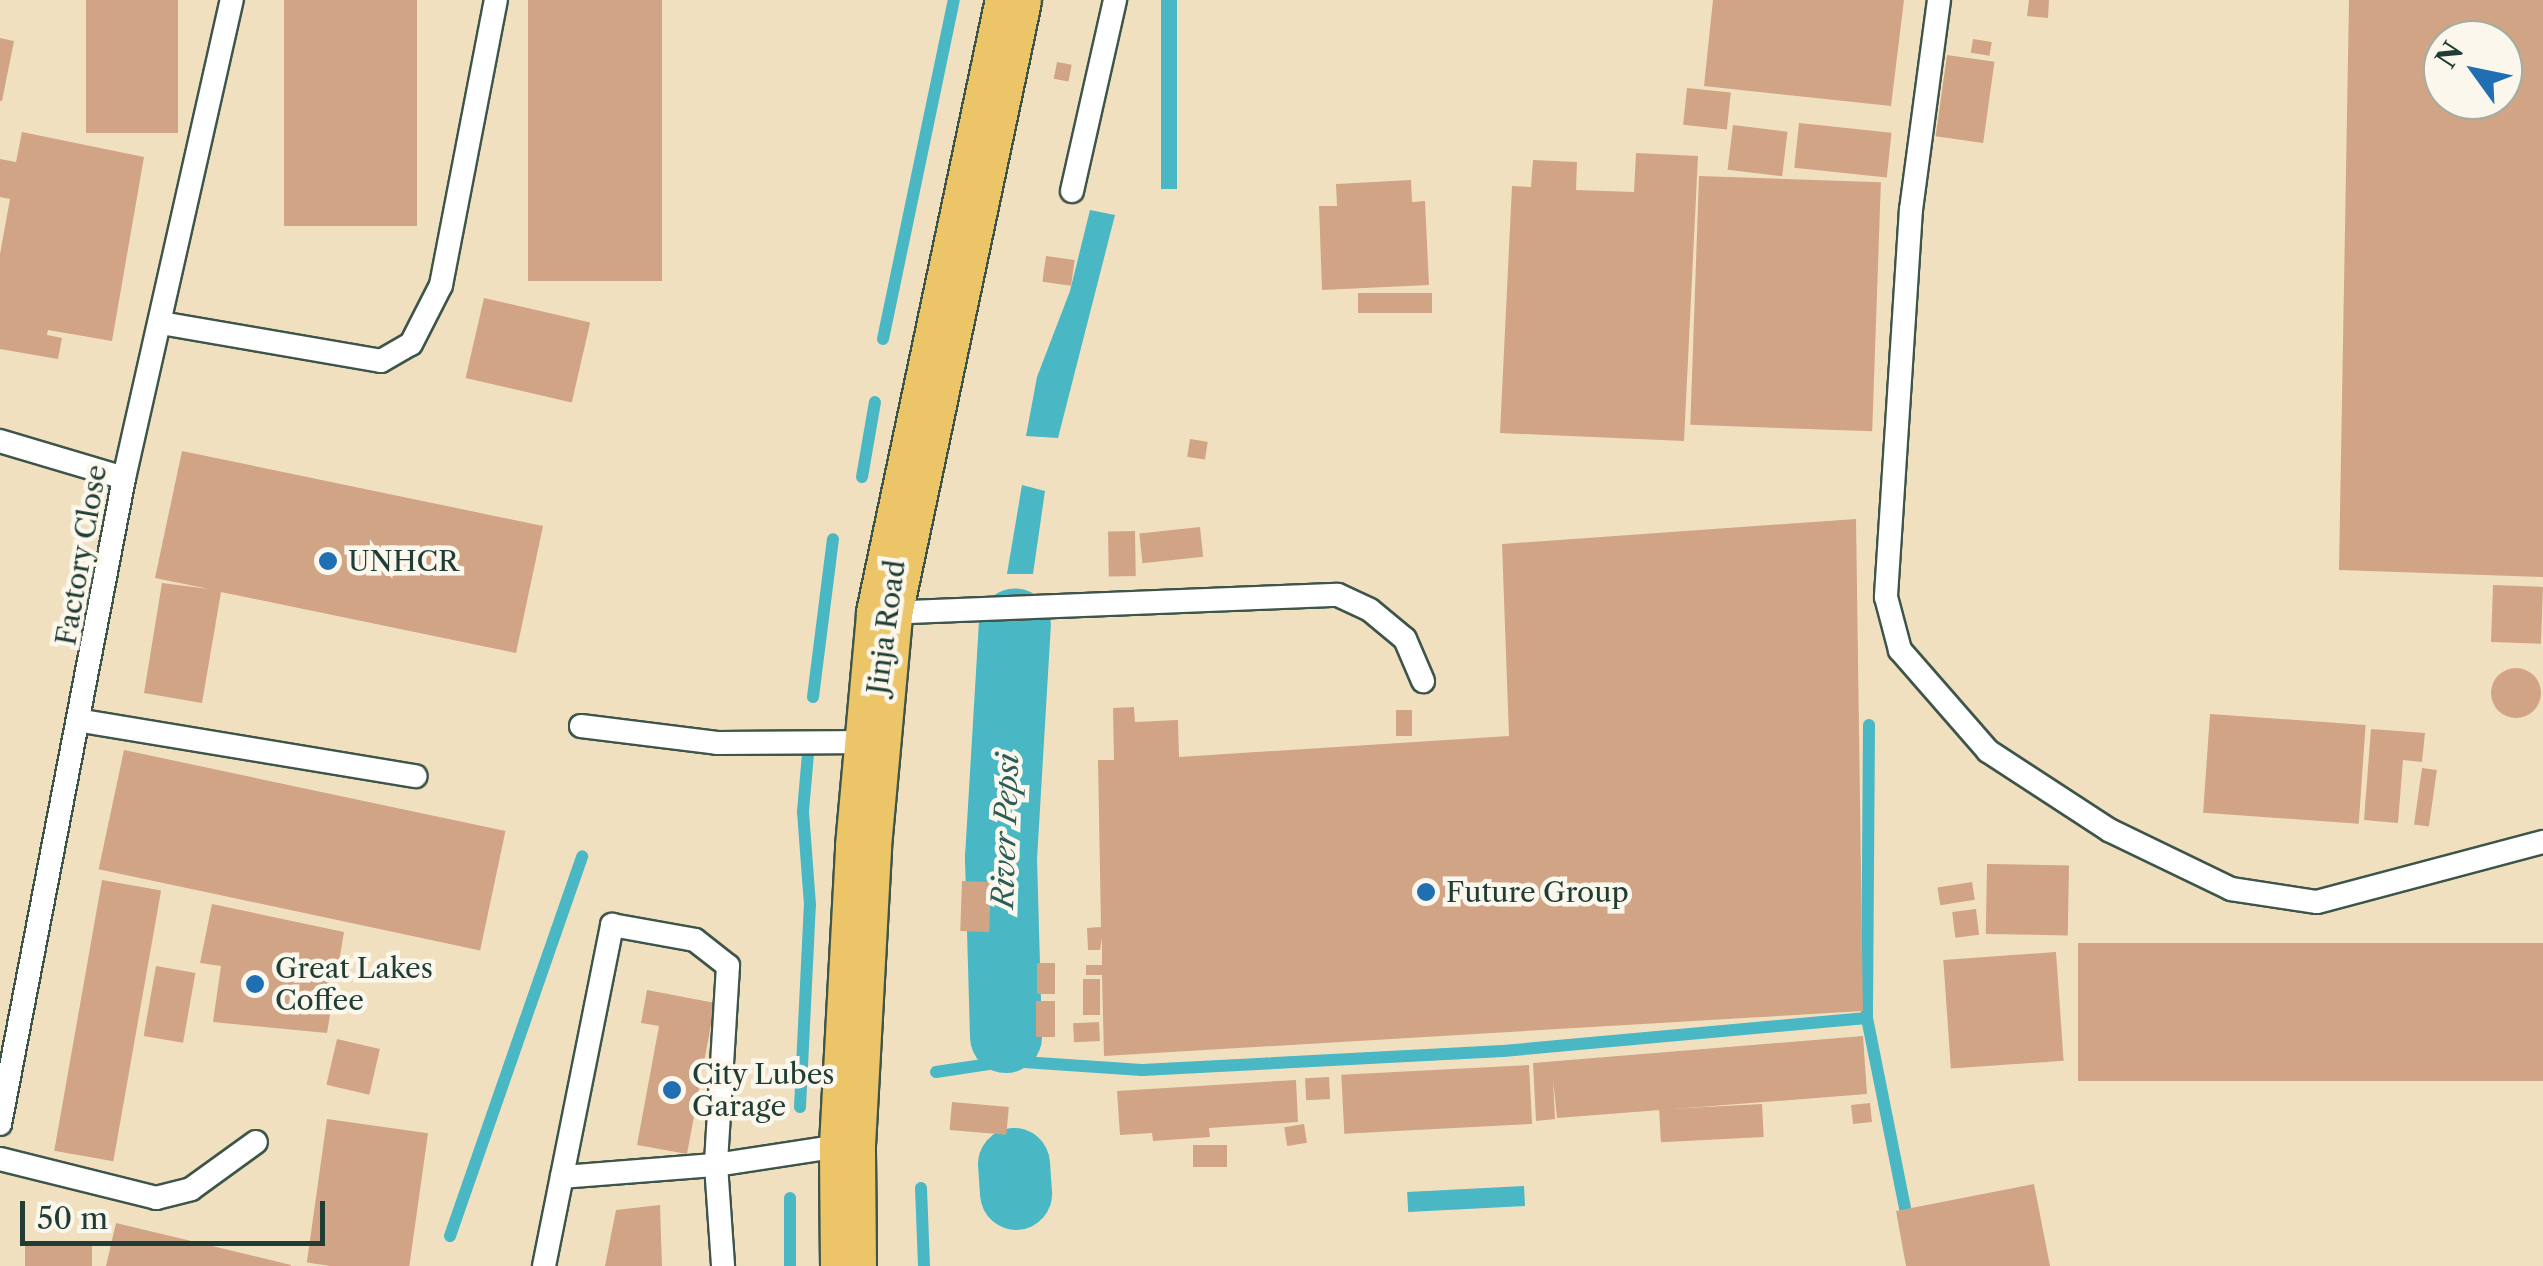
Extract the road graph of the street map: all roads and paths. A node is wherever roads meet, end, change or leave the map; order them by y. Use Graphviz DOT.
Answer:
graph roads {
  1 [pos="232,0"];
  2 [pos="496,0"];
  3 [pos="1014,0"];
  4 [pos="1115,0"];
  5 [pos="1938,0"];
  6 [pos="1072,191"];
  7 [pos="161,322"];
  8 [pos="0,442"];
  9 [pos="124,478"];
  10 [pos="884,614"];
  11 [pos="1423,681"];
  12 [pos="82,722"];
  13 [pos="581,726"];
  14 [pos="872,742"];
  15 [pos="415,776"];
  16 [pos="2543,842"];
  17 [pos="0,1124"];
  18 [pos="256,1142"];
  19 [pos="848,1146"];
  20 [pos="0,1159"];
  21 [pos="716,1165"];
  22 [pos="569,1176"];
  23 [pos="544,1266"];
  24 [pos="560,1266"];
  25 [pos="724,1266"];
  26 [pos="848,1266"];
  1 -- 7 [label="lane, Factory Close"];
  2 -- 7 [label="lane"];
  3 -- 10 [label="highway, Jinja Road"];
  4 -- 6 [label="lane"];
  5 -- 16 [label="lane"];
  7 -- 9 [label="lane, Factory Close"];
  8 -- 9 [label="lane"];
  9 -- 12 [label="lane, Factory Close"];
  10 -- 11 [label="lane"];
  10 -- 14 [label="highway, Jinja Road"];
  12 -- 15 [label="lane"];
  12 -- 17 [label="lane, Factory Close"];
  13 -- 14 [label="lane"];
  14 -- 19 [label="highway, Jinja Road"];
  18 -- 20 [label="lane"];
  19 -- 21 [label="lane"];
  19 -- 26 [label="highway, Jinja Road"];
  21 -- 22 [label="lane"];
  21 -- 22 [label="lane"];
  21 -- 25 [label="lane"];
  22 -- 23 [label="lane"];
  22 -- 24 [label="lane"];
}
